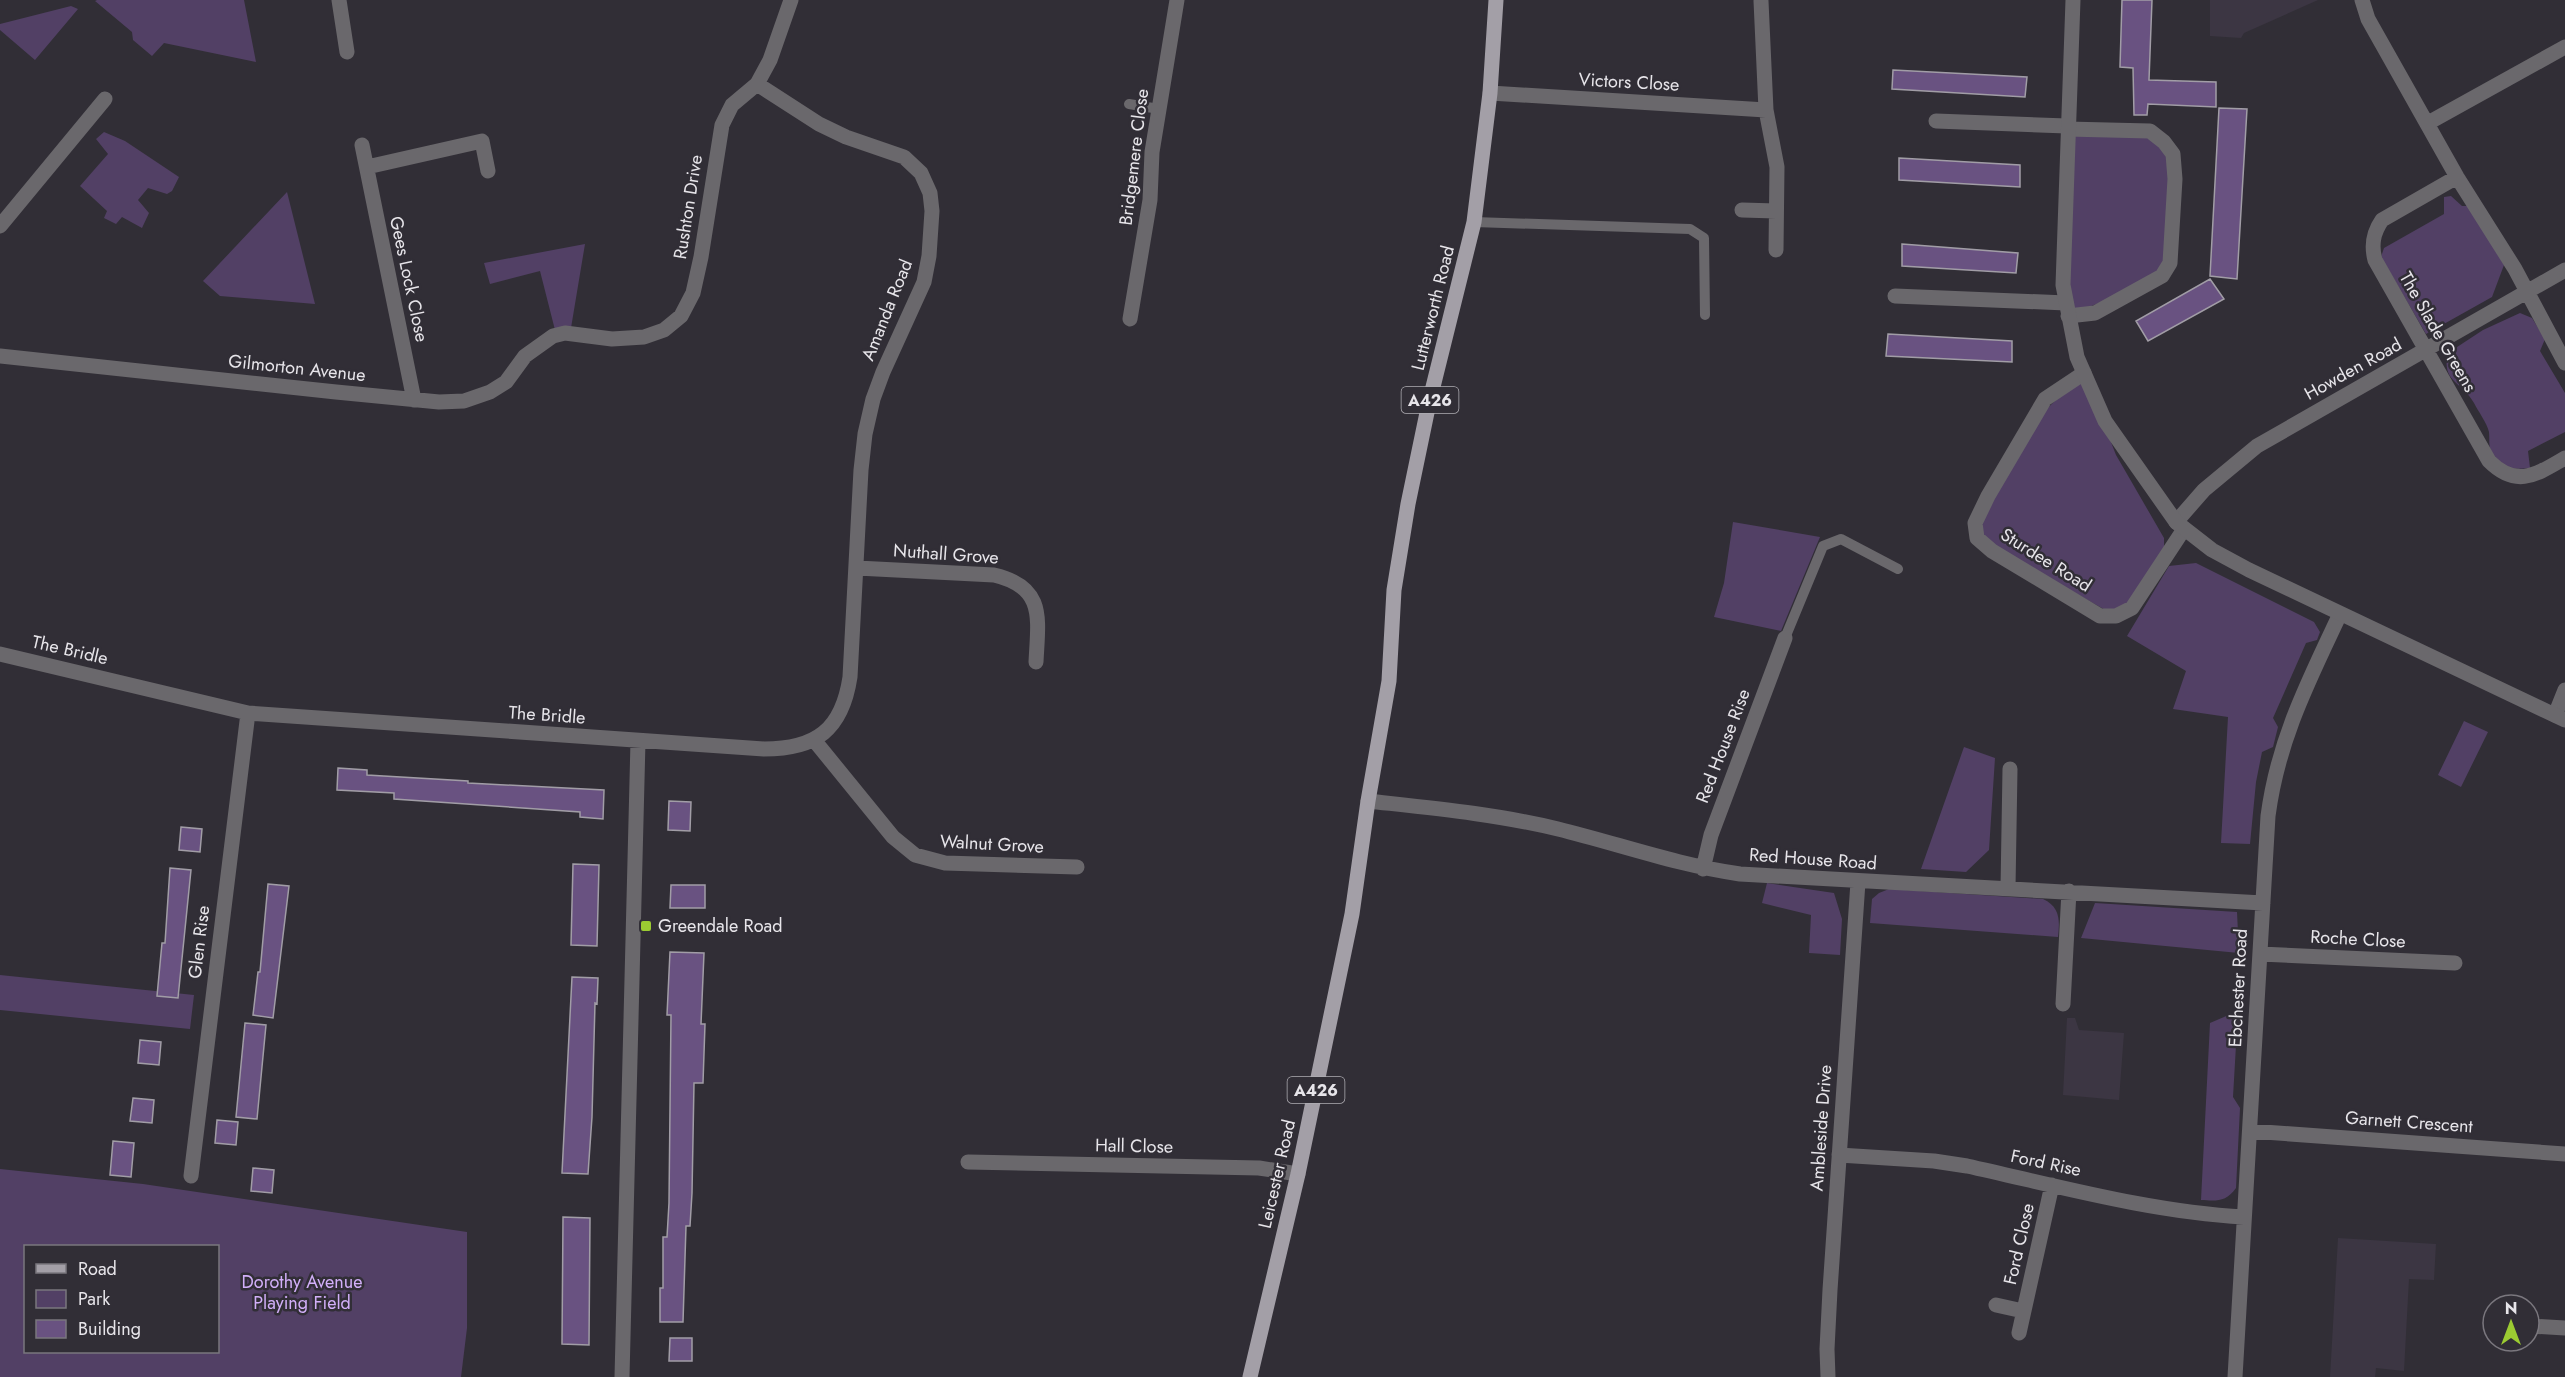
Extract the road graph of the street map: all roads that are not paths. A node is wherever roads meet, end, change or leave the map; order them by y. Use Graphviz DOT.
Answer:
graph roads {
  1 [pos="339,0"];
  2 [pos="791,0"];
  3 [pos="1177,0"];
  4 [pos="1497,0"];
  5 [pos="2073,0"];
  6 [pos="2362,0"];
  7 [pos="1761,2"];
  8 [pos="2565,47"];
  9 [pos="347,51"];
  10 [pos="757,84"];
  11 [pos="1490,93"];
  12 [pos="105,99"];
  13 [pos="1130,104"];
  14 [pos="1159,109"];
  15 [pos="1766,110"];
  16 [pos="1936,121"];
  17 [pos="2428,123"];
  18 [pos="2067,127"];
  19 [pos="362,145"];
  20 [pos="366,167"];
  21 [pos="488,171"];
  22 [pos="2457,177"];
  23 [pos="1742,210"];
  24 [pos="1776,211"];
  25 [pos="1474,222"];
  26 [pos="1,223"];
  27 [pos="1776,249"];
  28 [pos="2565,270"];
  29 [pos="2527,292"];
  30 [pos="1895,296"];
  31 [pos="2067,310"];
  32 [pos="1705,315"];
  33 [pos="1130,319"];
  34 [pos="565,333"];
  35 [pos="2427,351"];
  36 [pos="0,356"];
  37 [pos="2565,363"];
  38 [pos="2084,373"];
  39 [pos="414,400"];
  40 [pos="2565,458"];
  41 [pos="861,470"];
  42 [pos="2180,525"];
  43 [pos="856,568"];
  44 [pos="1898,569"];
  45 [pos="2340,614"];
  46 [pos="1785,638"];
  47 [pos="0,654"];
  48 [pos="1036,662"];
  49 [pos="2565,690"];
  50 [pos="248,713"];
  51 [pos="2560,717"];
  52 [pos="814,740"];
  53 [pos="638,741"];
  54 [pos="2010,769"];
  55 [pos="1368,801"];
  56 [pos="1077,867"];
  57 [pos="1703,868"];
  58 [pos="1858,882"];
  59 [pos="2008,888"];
  60 [pos="2069,891"];
  61 [pos="2263,903"];
  62 [pos="2260,954"];
  63 [pos="2455,963"];
  64 [pos="2063,1004"];
  65 [pos="2250,1131"];
  66 [pos="2565,1154"];
  67 [pos="1839,1155"];
  68 [pos="968,1162"];
  69 [pos="1298,1174"];
  70 [pos="191,1176"];
  71 [pos="2052,1185"];
  72 [pos="2244,1217"];
  73 [pos="1996,1305"];
  74 [pos="2023,1311"];
  75 [pos="2541,1327"];
  76 [pos="2565,1328"];
  77 [pos="2019,1333"];
  78 [pos="622,1377"];
  79 [pos="1250,1377"];
  80 [pos="1828,1377"];
  81 [pos="2235,1377"];
  1 -- 9 [label="street"];
  2 -- 10 [label="street, Rushton Drive"];
  3 -- 14 [label="street, Bridgemere Close"];
  4 -- 11 [label="main road, Lutterworth Road / A426"];
  5 -- 18 [label="street"];
  6 -- 17 [label="street"];
  7 -- 15 [label="street"];
  8 -- 17 [label="street"];
  10 -- 34 [label="street, Rushton Drive"];
  10 -- 41 [label="street, Amanda Road"];
  11 -- 15 [label="street, Victors Close"];
  11 -- 25 [label="main road, Lutterworth Road / A426"];
  12 -- 26 [label="street"];
  13 -- 14 [label="lane"];
  14 -- 33 [label="street, Bridgemere Close"];
  15 -- 24 [label="street"];
  16 -- 18 [label="street"];
  17 -- 22 [label="street"];
  18 -- 31 [label="street"];
  18 -- 31 [label="street"];
  19 -- 20 [label="street, Gees Lock Close"];
  20 -- 21 [label="street"];
  20 -- 39 [label="street, Gees Lock Close"];
  22 -- 29 [label="street"];
  22 -- 35 [label="street, The Slade Greens"];
  23 -- 24 [label="street"];
  24 -- 27 [label="street"];
  25 -- 32 [label="lane"];
  25 -- 55 [label="main road, Lutterworth Road / A426"];
  28 -- 29 [label="street, Howden Road"];
  29 -- 35 [label="street, Howden Road"];
  29 -- 37 [label="street"];
  30 -- 31 [label="street"];
  31 -- 38 [label="street"];
  34 -- 39 [label="street, Gilmorton Avenue"];
  35 -- 40 [label="street, The Slade Greens"];
  35 -- 42 [label="street, Howden Road"];
  36 -- 39 [label="street, Gilmorton Avenue"];
  38 -- 42 [label="street"];
  38 -- 42 [label="street, Sturdee Road"];
  41 -- 43 [label="street, The Bridle"];
  42 -- 45 [label="street"];
  43 -- 48 [label="street, Nuthall Grove"];
  43 -- 52 [label="street, The Bridle"];
  44 -- 46 [label="lane"];
  45 -- 51 [label="street"];
  45 -- 61 [label="street, Ebchester Road"];
  46 -- 57 [label="street, Red House Rise"];
  47 -- 50 [label="street, The Bridle"];
  49 -- 51 [label="street"];
  50 -- 53 [label="street, The Bridle"];
  50 -- 70 [label="street, Glen Rise"];
  52 -- 53 [label="street, The Bridle"];
  52 -- 56 [label="street, Walnut Grove"];
  53 -- 78 [label="street"];
  54 -- 59 [label="street"];
  55 -- 57 [label="street, Red House Road"];
  55 -- 69 [label="main road, Leicester Road / A426"];
  57 -- 58 [label="street, Red House Road"];
  58 -- 59 [label="street, Red House Road"];
  58 -- 67 [label="street, Ambleside Drive"];
  59 -- 60 [label="street, Red House Road"];
  60 -- 61 [label="street, Red House Road"];
  60 -- 64 [label="street"];
  61 -- 62 [label="street, Ebchester Road"];
  62 -- 63 [label="street, Roche Close"];
  62 -- 65 [label="street, Ebchester Road"];
  65 -- 66 [label="street, Garnett Crescent"];
  65 -- 72 [label="street, Ebchester Road"];
  67 -- 71 [label="street, Ford Rise"];
  67 -- 80 [label="street, Ambleside Drive"];
  68 -- 69 [label="street, Hall Close"];
  69 -- 79 [label="main road, Leicester Road / A426"];
  71 -- 72 [label="street, Ford Rise"];
  71 -- 74 [label="street, Ford Close"];
  72 -- 81 [label="street, Ebchester Road"];
  73 -- 74 [label="street, Ford Close"];
  74 -- 77 [label="street, Ford Close"];
  75 -- 76 [label="street"];
}
